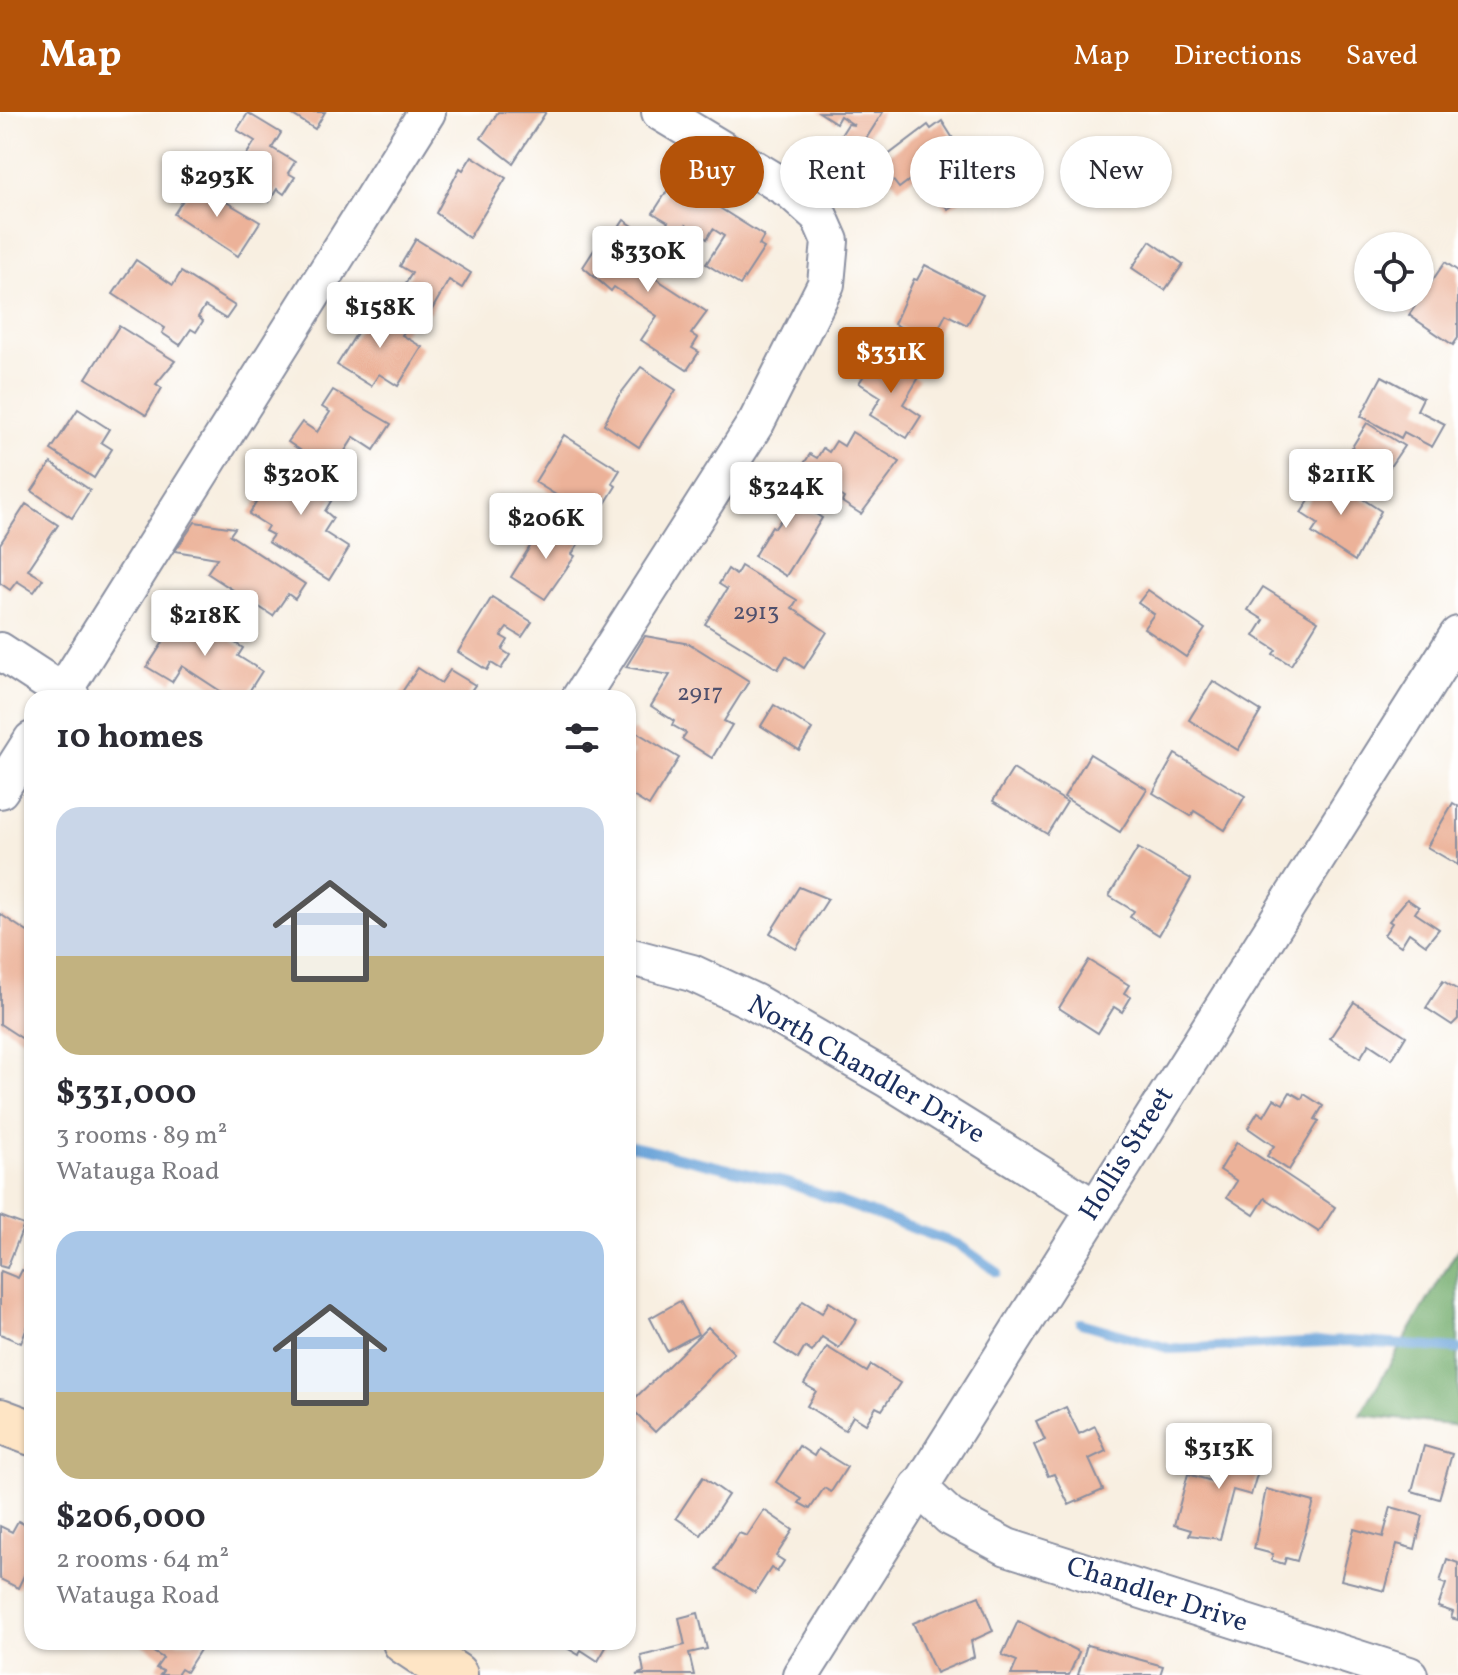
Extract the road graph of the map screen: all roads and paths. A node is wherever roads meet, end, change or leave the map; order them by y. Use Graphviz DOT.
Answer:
graph roads {
  1 [pos="427,112"];
  2 [pos="660,112"];
  3 [pos="1458,635"];
  4 [pos="0,651"];
  5 [pos="56,690"];
  6 [pos="69,690"];
  7 [pos="585,690"];
  8 [pos="24,752"];
  9 [pos="0,790"];
  10 [pos="636,958"];
  11 [pos="1093,1207"];
  12 [pos="0,1421"];
  13 [pos="24,1430"];
  14 [pos="918,1487"];
  15 [pos="417,1650"];
  16 [pos="455,1675"];
  17 [pos="801,1675"];
  18 [pos="1409,1675"];
  1 -- 6 [label="street"];
  2 -- 7 [label="street"];
  3 -- 11 [label="street, Hollis Street"];
  4 -- 5 [label="street"];
  8 -- 9 [label="street"];
  10 -- 11 [label="street, North Chandler Drive"];
  11 -- 14 [label="street, Hollis Street"];
  12 -- 13 [label="main road"];
  14 -- 17 [label="street, Hollis Street"];
  14 -- 18 [label="street, Chandler Drive"];
  15 -- 16 [label="main road"];
}
